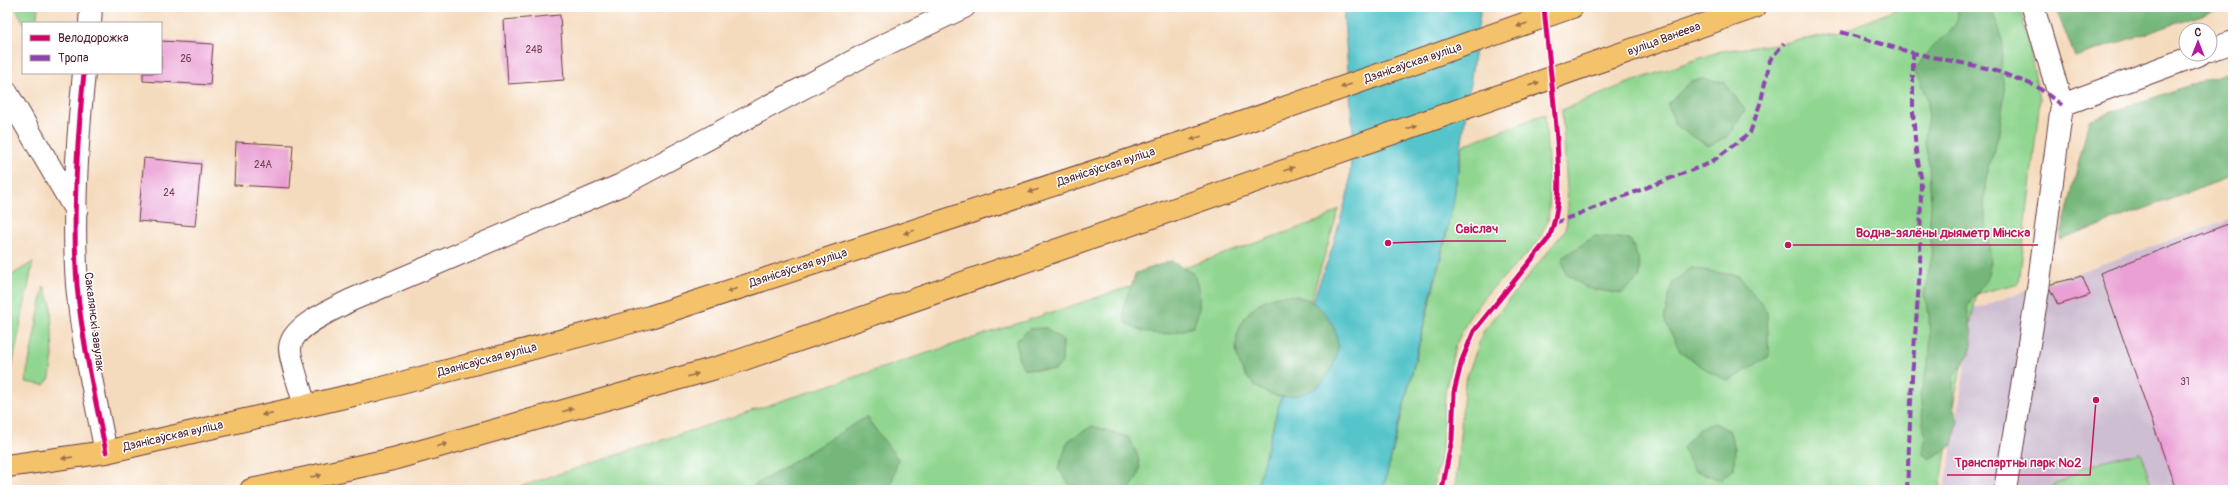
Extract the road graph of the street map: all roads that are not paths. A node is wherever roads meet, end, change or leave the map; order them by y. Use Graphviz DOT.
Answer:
graph roads {
  1 [pos="91,7"];
  2 [pos="964,7"];
  3 [pos="1572,7"];
  4 [pos="1755,7"];
  5 [pos="2033,7"];
  6 [pos="90,22"];
  7 [pos="2233,42"];
  8 [pos="2218,47"];
  9 [pos="2178,62"];
  10 [pos="84,74"];
  11 [pos="7,93"];
  12 [pos="2062,105"];
  13 [pos="76,211"];
  14 [pos="305,406"];
  15 [pos="106,452"];
  16 [pos="7,466"];
  17 [pos="251,490"];
  18 [pos="2006,490"];
  1 -- 6 [label="street"];
  2 -- 14 [label="street"];
  3 -- 14 [label="main road, Дзянісаўская вуліца, one-way"];
  17 -- 4 [label="main road, вуліца Ванеева, one-way"];
  5 -- 12 [label="street"];
  7 -- 8 [label="street"];
  9 -- 12 [label="street"];
  10 -- 13 [label="street, Сакалянскі завулак"];
  11 -- 13 [label="street"];
  12 -- 18 [label="street"];
  13 -- 15 [label="street, Сакалянскі завулак"];
  14 -- 15 [label="main road, Дзянісаўская вуліца, one-way"];
  15 -- 16 [label="main road, Дзянісаўская вуліца, one-way"];
}
